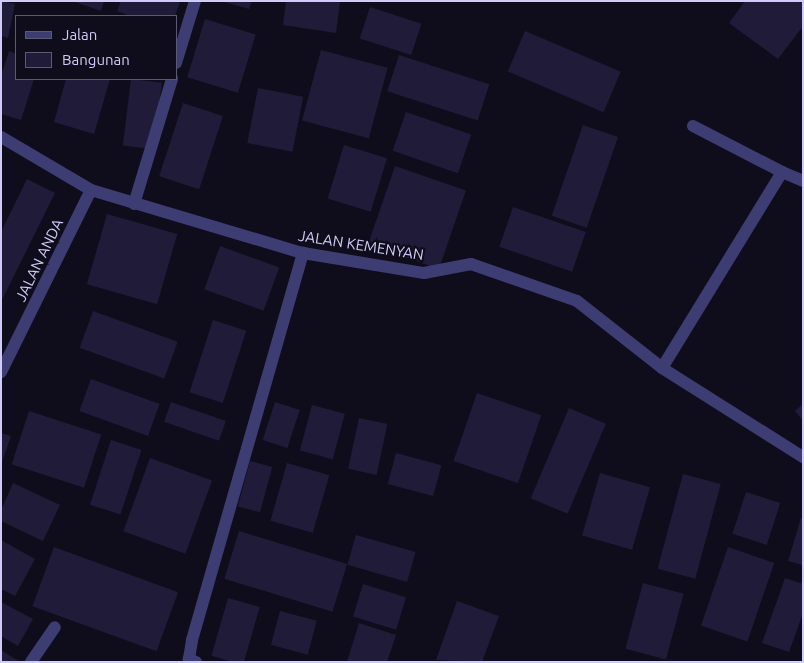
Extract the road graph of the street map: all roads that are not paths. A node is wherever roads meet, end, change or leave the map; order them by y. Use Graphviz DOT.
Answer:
graph roads {
  1 [pos="195,1"];
  2 [pos="178,56"];
  3 [pos="172,80"];
  4 [pos="693,126"];
  5 [pos="1,137"];
  6 [pos="782,172"];
  7 [pos="803,181"];
  8 [pos="91,190"];
  9 [pos="134,204"];
  10 [pos="303,254"];
  11 [pos="662,368"];
  12 [pos="1,372"];
  13 [pos="803,457"];
  14 [pos="55,627"];
  15 [pos="31,662"];
  16 [pos="196,662"];
  1 -- 2 [label="street"];
  3 -- 9 [label="street"];
  4 -- 6 [label="street"];
  5 -- 8 [label="street, JALAN KEMENYAN"];
  6 -- 7 [label="street"];
  6 -- 11 [label="street"];
  8 -- 9 [label="street, JALAN KEMENYAN"];
  8 -- 12 [label="street, JALAN ANDA"];
  9 -- 10 [label="street, JALAN KEMENYAN"];
  10 -- 11 [label="street, JALAN KEMENYAN"];
  10 -- 16 [label="street"];
  11 -- 13 [label="street, JALAN KEMENYAN"];
  14 -- 15 [label="street"];
}
